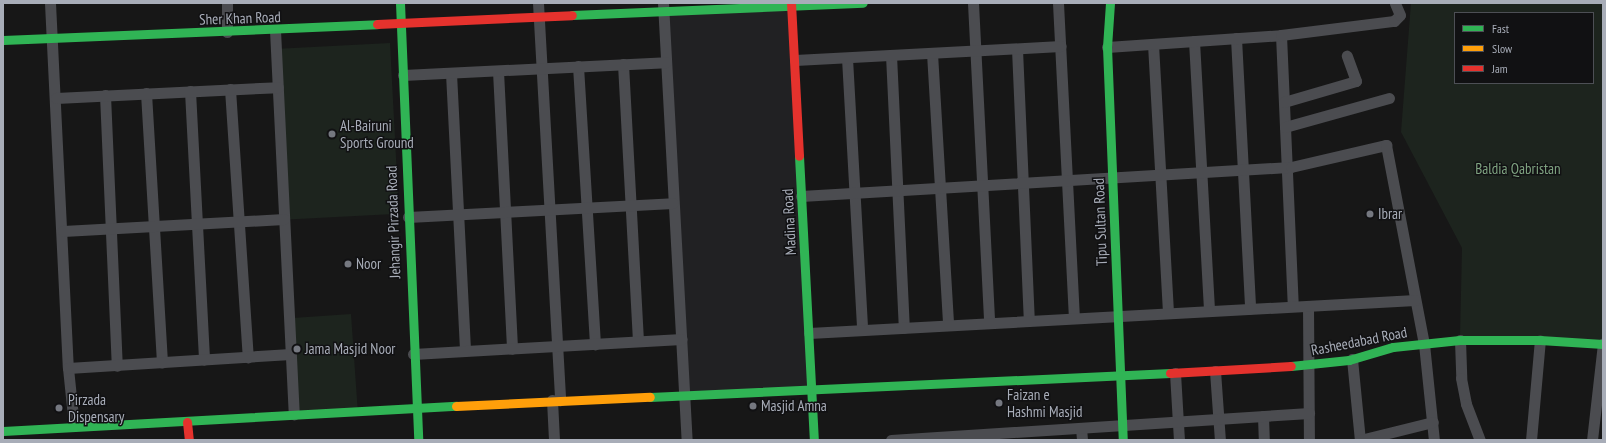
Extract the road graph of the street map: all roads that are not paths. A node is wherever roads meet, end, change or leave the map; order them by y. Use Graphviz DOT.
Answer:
graph roads {
  1 [pos="50,3"];
  2 [pos="227,3"];
  3 [pos="400,3"];
  4 [pos="538,3"];
  5 [pos="862,3"];
  6 [pos="973,3"];
  7 [pos="1058,3"];
  8 [pos="1110,3"];
  9 [pos="1395,3"];
  10 [pos="791,5"];
  11 [pos="663,8"];
  12 [pos="539,18"];
  13 [pos="401,24"];
  14 [pos="275,30"];
  15 [pos="227,32"];
  16 [pos="1281,35"];
  17 [pos="1236,38"];
  18 [pos="52,39"];
  19 [pos="3,40"];
  20 [pos="1194,41"];
  21 [pos="1153,44"];
  22 [pos="1061,46"];
  23 [pos="1107,47"];
  24 [pos="1017,49"];
  25 [pos="975,51"];
  26 [pos="932,53"];
  27 [pos="891,55"];
  28 [pos="1346,56"];
  29 [pos="847,58"];
  30 [pos="795,60"];
  31 [pos="666,62"];
  32 [pos="623,64"];
  33 [pos="578,66"];
  34 [pos="542,68"];
  35 [pos="498,70"];
  36 [pos="451,73"];
  37 [pos="403,75"];
  38 [pos="278,87"];
  39 [pos="230,89"];
  40 [pos="190,91"];
  41 [pos="146,93"];
  42 [pos="105,95"];
  43 [pos="56,98"];
  44 [pos="1389,98"];
  45 [pos="1284,102"];
  46 [pos="1285,127"];
  47 [pos="1287,167"];
  48 [pos="1243,170"];
  49 [pos="1201,173"];
  50 [pos="1160,176"];
  51 [pos="1112,179"];
  52 [pos="1066,182"];
  53 [pos="1023,184"];
  54 [pos="982,186"];
  55 [pos="940,188"];
  56 [pos="898,191"];
  57 [pos="855,193"];
  58 [pos="801,196"];
  59 [pos="673,203"];
  60 [pos="631,205"];
  61 [pos="587,207"];
  62 [pos="549,209"];
  63 [pos="505,212"];
  64 [pos="458,214"];
  65 [pos="408,217"];
  66 [pos="284,219"];
  67 [pos="239,222"];
  68 [pos="197,224"];
  69 [pos="154,227"];
  70 [pos="111,229"];
  71 [pos="62,231"];
  72 [pos="1415,300"];
  73 [pos="1293,306"];
  74 [pos="1308,306"];
  75 [pos="1250,308"];
  76 [pos="1209,311"];
  77 [pos="1168,313"];
  78 [pos="1118,316"];
  79 [pos="1074,318"];
  80 [pos="1029,321"];
  81 [pos="989,323"];
  82 [pos="948,325"];
  83 [pos="904,328"];
  84 [pos="862,330"];
  85 [pos="809,333"];
  86 [pos="682,339"];
  87 [pos="1460,340"];
  88 [pos="1540,340"];
  89 [pos="638,341"];
  90 [pos="596,344"];
  91 [pos="1424,344"];
  92 [pos="1603,344"];
  93 [pos="556,346"];
  94 [pos="512,348"];
  95 [pos="465,351"];
  96 [pos="291,354"];
  97 [pos="413,354"];
  98 [pos="248,357"];
  99 [pos="1352,359"];
  100 [pos="204,360"];
  101 [pos="162,363"];
  102 [pos="117,366"];
  103 [pos="1308,366"];
  104 [pos="68,368"];
  105 [pos="1215,371"];
  106 [pos="1175,373"];
  107 [pos="1120,376"];
  108 [pos="812,391"];
  109 [pos="685,394"];
  110 [pos="556,400"];
  111 [pos="415,407"];
  112 [pos="1309,413"];
  113 [pos="294,415"];
  114 [pos="1263,416"];
  115 [pos="1218,419"];
  116 [pos="1177,421"];
  117 [pos="187,422"];
  118 [pos="1432,422"];
  119 [pos="1122,425"];
  120 [pos="74,426"];
  121 [pos="1081,428"];
  122 [pos="3,432"];
  123 [pos="1038,435"];
  124 [pos="994,437"];
  125 [pos="953,438"];
  126 [pos="910,439"];
  127 [pos="189,440"];
  128 [pos="418,440"];
  129 [pos="554,440"];
  130 [pos="687,440"];
  131 [pos="814,440"];
  132 [pos="891,440"];
  133 [pos="1082,440"];
  134 [pos="1123,440"];
  135 [pos="1179,440"];
  136 [pos="1220,440"];
  137 [pos="1264,440"];
  138 [pos="1309,440"];
  139 [pos="1360,440"];
  140 [pos="1434,440"];
  141 [pos="1480,440"];
  142 [pos="1531,440"];
  143 [pos="1592,440"];
  1 -- 18 [label="street"];
  2 -- 15 [label="street"];
  3 -- 13 [label="main road, Jehangir Pirzada Road"];
  4 -- 12 [label="street"];
  5 -- 10 [label="main road, Sher Khan Road"];
  6 -- 25 [label="street"];
  7 -- 22 [label="street"];
  8 -- 23 [label="main road, Tipu Sultan Road"];
  9 -- 16 [label="street"];
  10 -- 11 [label="main road, Sher Khan Road"];
  10 -- 30 [label="main road, Madina Road"];
  11 -- 12 [label="main road, Sher Khan Road"];
  11 -- 31 [label="street"];
  12 -- 13 [label="main road, Sher Khan Road"];
  12 -- 34 [label="street"];
  13 -- 14 [label="main road, Sher Khan Road"];
  13 -- 37 [label="main road, Jehangir Pirzada Road"];
  14 -- 15 [label="main road, Sher Khan Road"];
  14 -- 38 [label="street"];
  15 -- 18 [label="main road, Sher Khan Road"];
  16 -- 17 [label="street"];
  16 -- 45 [label="street"];
  17 -- 20 [label="street"];
  17 -- 48 [label="street"];
  18 -- 19 [label="main road, Sher Khan Road"];
  18 -- 43 [label="street"];
  20 -- 21 [label="street"];
  20 -- 49 [label="street"];
  21 -- 23 [label="street"];
  21 -- 50 [label="street"];
  22 -- 24 [label="street"];
  22 -- 52 [label="street"];
  23 -- 51 [label="main road, Tipu Sultan Road"];
  24 -- 25 [label="street"];
  24 -- 53 [label="street"];
  25 -- 26 [label="street"];
  25 -- 54 [label="street"];
  26 -- 27 [label="street"];
  26 -- 55 [label="street"];
  27 -- 29 [label="street"];
  27 -- 56 [label="street"];
  28 -- 45 [label="street"];
  29 -- 30 [label="street"];
  29 -- 57 [label="street"];
  30 -- 58 [label="main road, Madina Road"];
  31 -- 32 [label="street"];
  31 -- 59 [label="street"];
  32 -- 33 [label="street"];
  32 -- 60 [label="street"];
  33 -- 34 [label="street"];
  33 -- 61 [label="street"];
  34 -- 35 [label="street"];
  34 -- 62 [label="street"];
  35 -- 36 [label="street"];
  35 -- 63 [label="street"];
  36 -- 37 [label="street"];
  36 -- 64 [label="street"];
  37 -- 65 [label="main road, Jehangir Pirzada Road"];
  38 -- 39 [label="street"];
  38 -- 66 [label="street"];
  39 -- 40 [label="street"];
  39 -- 67 [label="street"];
  40 -- 41 [label="street"];
  40 -- 68 [label="street"];
  41 -- 42 [label="street"];
  41 -- 69 [label="street"];
  42 -- 43 [label="street"];
  42 -- 70 [label="street"];
  43 -- 71 [label="street"];
  44 -- 46 [label="street"];
  45 -- 46 [label="street"];
  46 -- 47 [label="street"];
  47 -- 48 [label="street"];
  47 -- 72 [label="street"];
  47 -- 73 [label="street"];
  48 -- 49 [label="street"];
  48 -- 75 [label="street"];
  49 -- 50 [label="street"];
  49 -- 76 [label="street"];
  50 -- 51 [label="street"];
  50 -- 77 [label="street"];
  51 -- 52 [label="street"];
  51 -- 78 [label="main road, Tipu Sultan Road"];
  52 -- 53 [label="street"];
  52 -- 79 [label="street"];
  53 -- 54 [label="street"];
  53 -- 80 [label="street"];
  54 -- 55 [label="street"];
  54 -- 81 [label="street"];
  55 -- 56 [label="street"];
  55 -- 82 [label="street"];
  56 -- 57 [label="street"];
  56 -- 83 [label="street"];
  57 -- 58 [label="street"];
  57 -- 84 [label="street"];
  58 -- 85 [label="main road, Madina Road"];
  59 -- 60 [label="street"];
  59 -- 86 [label="street"];
  60 -- 61 [label="street"];
  60 -- 89 [label="street"];
  61 -- 62 [label="street"];
  61 -- 90 [label="street"];
  62 -- 63 [label="street"];
  62 -- 93 [label="street"];
  63 -- 64 [label="street"];
  63 -- 94 [label="street"];
  64 -- 65 [label="street"];
  64 -- 95 [label="street"];
  65 -- 97 [label="main road, Jehangir Pirzada Road"];
  66 -- 67 [label="street"];
  66 -- 96 [label="street"];
  67 -- 68 [label="street"];
  67 -- 98 [label="street"];
  68 -- 69 [label="street"];
  68 -- 100 [label="street"];
  69 -- 70 [label="street"];
  69 -- 101 [label="street"];
  70 -- 71 [label="street"];
  70 -- 102 [label="street"];
  71 -- 104 [label="street"];
  72 -- 74 [label="street"];
  72 -- 91 [label="street"];
  73 -- 74 [label="street"];
  73 -- 75 [label="street"];
  74 -- 103 [label="street"];
  75 -- 76 [label="street"];
  76 -- 77 [label="street"];
  77 -- 78 [label="street"];
  78 -- 79 [label="street"];
  78 -- 107 [label="main road, Tipu Sultan Road"];
  79 -- 80 [label="street"];
  80 -- 81 [label="street"];
  81 -- 82 [label="street"];
  82 -- 83 [label="street"];
  83 -- 84 [label="street"];
  84 -- 85 [label="street"];
  85 -- 108 [label="main road, Madina Road"];
  86 -- 89 [label="street"];
  86 -- 109 [label="street"];
  87 -- 88 [label="main road, Rasheedabad Road"];
  87 -- 91 [label="main road, Rasheedabad Road"];
  87 -- 141 [label="street"];
  88 -- 92 [label="main road, Rasheedabad Road"];
  88 -- 142 [label="street"];
  89 -- 90 [label="street"];
  90 -- 93 [label="street"];
  91 -- 99 [label="main road, Rasheedabad Road"];
  91 -- 118 [label="street"];
  92 -- 143 [label="street"];
  93 -- 94 [label="street"];
  93 -- 110 [label="street"];
  94 -- 95 [label="street"];
  95 -- 97 [label="street"];
  96 -- 98 [label="street"];
  96 -- 113 [label="street"];
  97 -- 111 [label="main road, Jehangir Pirzada Road"];
  98 -- 100 [label="street"];
  99 -- 103 [label="main road, Rasheedabad Road"];
  99 -- 139 [label="street"];
  100 -- 101 [label="street"];
  101 -- 102 [label="street"];
  102 -- 104 [label="street"];
  103 -- 105 [label="main road, Rasheedabad Road"];
  103 -- 112 [label="street"];
  104 -- 120 [label="street"];
  105 -- 106 [label="main road, Rasheedabad Road"];
  105 -- 115 [label="street"];
  106 -- 107 [label="main road, Rasheedabad Road"];
  106 -- 116 [label="street"];
  107 -- 108 [label="main road, Rasheedabad Road"];
  107 -- 119 [label="main road, Tipu Sultan Road"];
  108 -- 109 [label="main road, Rasheedabad Road"];
  108 -- 131 [label="main road, Madina Road"];
  109 -- 110 [label="main road, Rasheedabad Road"];
  109 -- 130 [label="street"];
  110 -- 111 [label="main road, Rasheedabad Road"];
  110 -- 129 [label="street"];
  111 -- 113 [label="main road, Rasheedabad Road"];
  111 -- 128 [label="main road, Jehangir Pirzada Road"];
  112 -- 114 [label="street"];
  112 -- 138 [label="street"];
  113 -- 117 [label="main road, Rasheedabad Road"];
  114 -- 115 [label="street"];
  114 -- 137 [label="street"];
  115 -- 116 [label="street"];
  115 -- 136 [label="street"];
  116 -- 119 [label="street"];
  116 -- 135 [label="street"];
  117 -- 120 [label="main road, Rasheedabad Road"];
  117 -- 127 [label="main road"];
  118 -- 139 [label="street"];
  118 -- 140 [label="street"];
  119 -- 121 [label="street"];
  119 -- 134 [label="main road, Tipu Sultan Road"];
  120 -- 122 [label="main road, Rasheedabad Road"];
  121 -- 123 [label="street"];
  121 -- 133 [label="street"];
  123 -- 124 [label="street"];
  124 -- 125 [label="street"];
  125 -- 126 [label="street"];
  126 -- 132 [label="street"];
}
